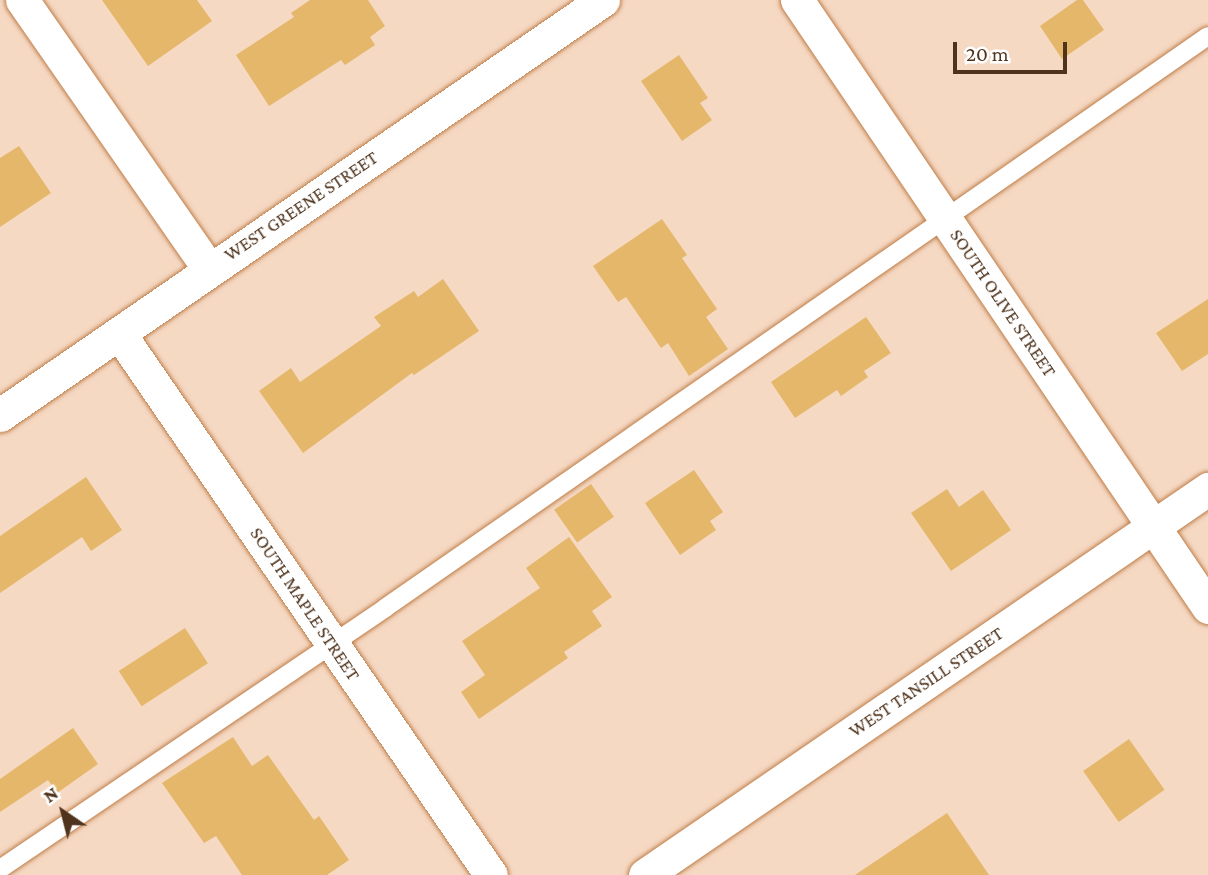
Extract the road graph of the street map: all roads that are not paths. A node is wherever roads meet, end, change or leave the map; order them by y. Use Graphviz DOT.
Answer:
graph roads {
  1 [pos="22,0"];
  2 [pos="603,0"];
  3 [pos="797,0"];
  4 [pos="1208,36"];
  5 [pos="946,218"];
  6 [pos="209,269"];
  7 [pos="119,333"];
  8 [pos="0,415"];
  9 [pos="1208,489"];
  10 [pos="1152,527"];
  11 [pos="1208,607"];
  12 [pos="332,642"];
  13 [pos="0,869"];
  14 [pos="491,875"];
  15 [pos="645,875"];
  1 -- 6 [label="street"];
  2 -- 6 [label="street, WEST GREENE STREET"];
  3 -- 5 [label="street, SOUTH OLIVE STREET"];
  4 -- 5 [label="lane"];
  5 -- 10 [label="street, SOUTH OLIVE STREET"];
  5 -- 12 [label="lane"];
  6 -- 7 [label="street, WEST GREENE STREET"];
  7 -- 8 [label="street, WEST GREENE STREET"];
  7 -- 12 [label="street, SOUTH MAPLE STREET"];
  9 -- 10 [label="street, WEST TANSILL STREET"];
  10 -- 11 [label="street, SOUTH OLIVE STREET"];
  10 -- 15 [label="street, WEST TANSILL STREET"];
  12 -- 13 [label="lane"];
  12 -- 14 [label="street, SOUTH MAPLE STREET"];
}
